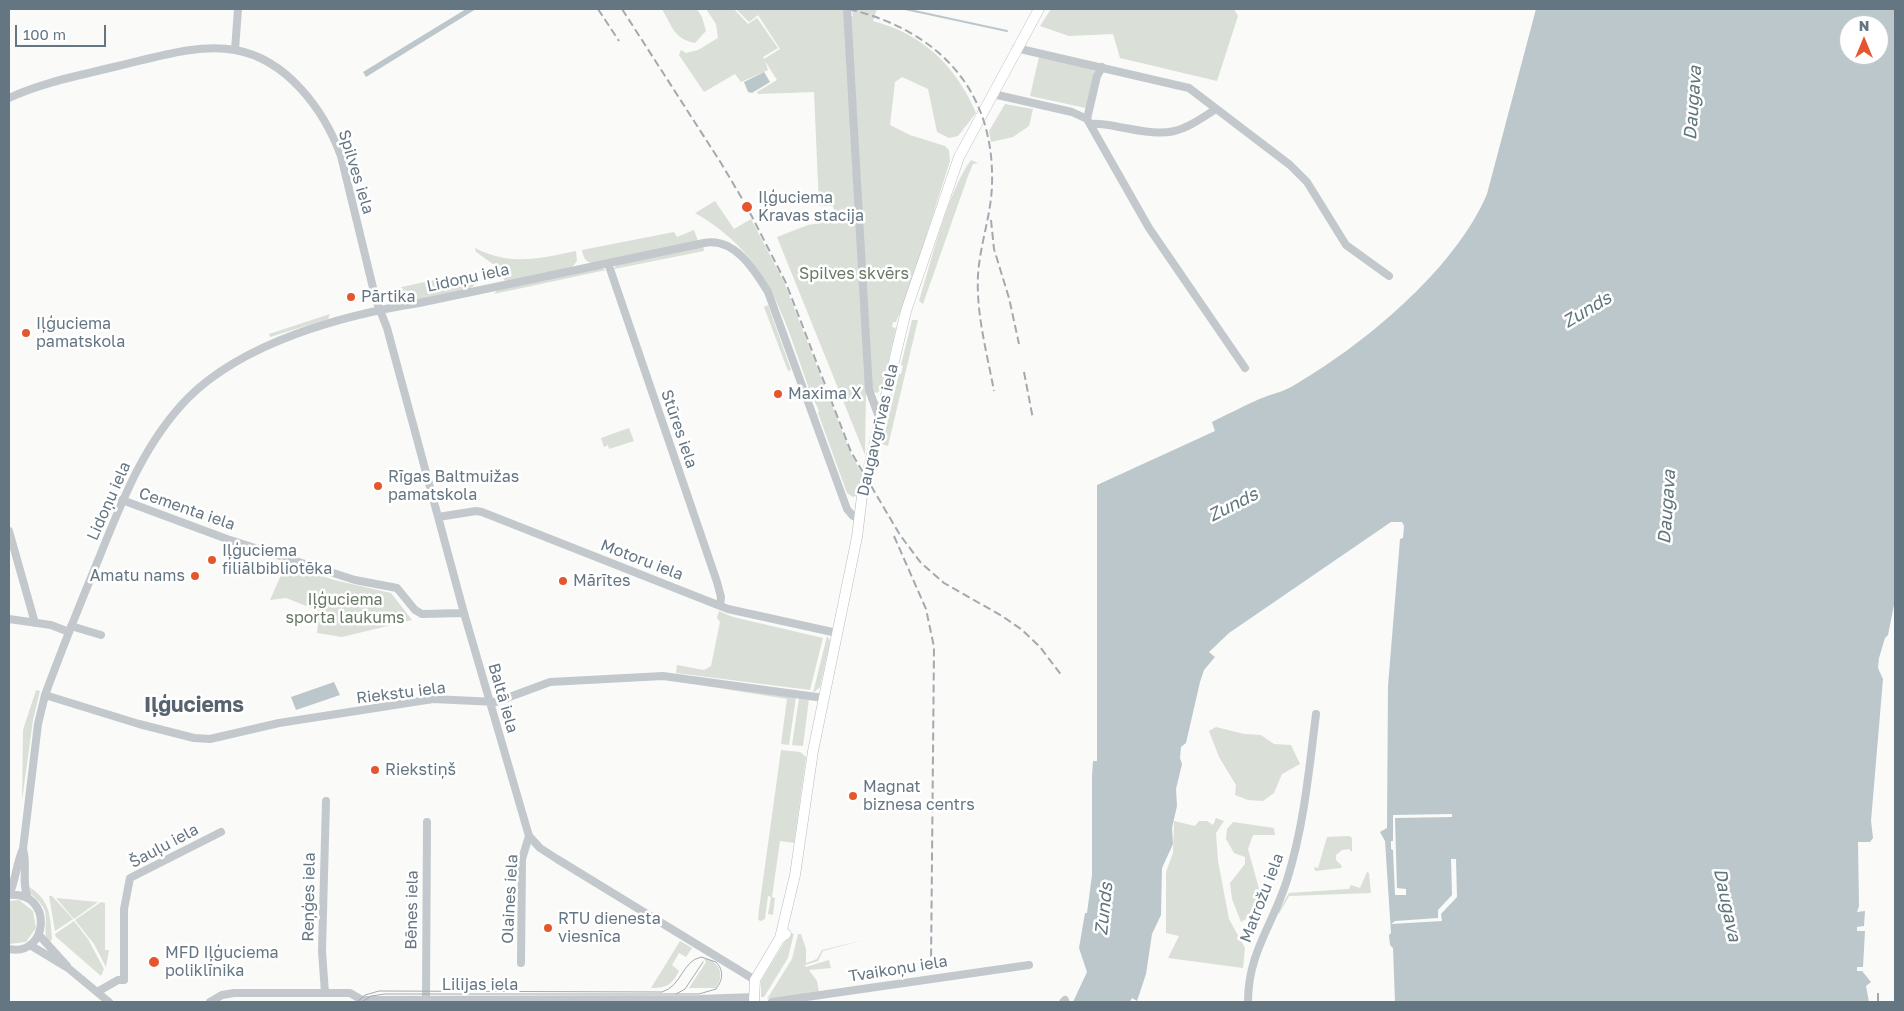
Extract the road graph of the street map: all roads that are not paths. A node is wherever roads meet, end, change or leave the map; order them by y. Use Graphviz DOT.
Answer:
graph roads {
  1 [pos="238,9"];
  2 [pos="848,9"];
  3 [pos="1038,9"];
  4 [pos="1016,48"];
  5 [pos="235,50"];
  6 [pos="1102,67"];
  7 [pos="993,94"];
  8 [pos="9,98"];
  9 [pos="1216,109"];
  10 [pos="1089,121"];
  11 [pos="608,263"];
  12 [pos="1389,276"];
  13 [pos="380,309"];
  14 [pos="1244,368"];
  15 [pos="879,417"];
  16 [pos="122,500"];
  17 [pos="438,517"];
  18 [pos="859,518"];
  19 [pos="9,531"];
  20 [pos="720,605"];
  21 [pos="464,613"];
  22 [pos="9,619"];
  23 [pos="35,623"];
  24 [pos="70,629"];
  25 [pos="837,634"];
  26 [pos="101,635"];
  27 [pos="45,696"];
  28 [pos="824,698"];
  29 [pos="490,702"];
  30 [pos="1316,714"];
  31 [pos="326,801"];
  32 [pos="427,822"];
  33 [pos="221,832"];
  34 [pos="529,836"];
  35 [pos="24,849"];
  36 [pos="9,895"];
  37 [pos="28,898"];
  38 [pos="39,935"];
  39 [pos="30,945"];
  40 [pos="9,949"];
  41 [pos="521,963"];
  42 [pos="1029,965"];
  43 [pos="68,968"];
  44 [pos="755,980"];
  45 [pos="97,992"];
  46 [pos="325,993"];
  47 [pos="426,998"];
  48 [pos="378,1000"];
  49 [pos="754,1000"];
  50 [pos="361,1001"];
  51 [pos="109,1002"];
  52 [pos="210,1002"];
  53 [pos="772,1002"];
  54 [pos="1248,1002"];
  1 -- 5 [label="street"];
  2 -- 15 [label="street"];
  3 -- 4 [label="main road, Daugavgrīvas iela"];
  4 -- 6 [label="street"];
  4 -- 7 [label="main road, Daugavgrīvas iela"];
  5 -- 8 [label="street, Spilves iela"];
  5 -- 13 [label="street, Spilves iela"];
  6 -- 9 [label="street"];
  6 -- 10 [label="street"];
  7 -- 10 [label="street"];
  7 -- 15 [label="main road, Daugavgrīvas iela"];
  9 -- 10 [label="street"];
  9 -- 12 [label="street"];
  10 -- 14 [label="street"];
  11 -- 13 [label="street, Lidoņu iela"];
  11 -- 18 [label="street, Lidoņu iela"];
  11 -- 20 [label="street, Stūres iela"];
  13 -- 16 [label="street, Lidoņu iela"];
  13 -- 17 [label="street, Baltā iela"];
  15 -- 18 [label="main road, Daugavgrīvas iela"];
  16 -- 21 [label="street, Cementa iela"];
  16 -- 24 [label="street, Lidoņu iela"];
  17 -- 20 [label="street, Motoru iela"];
  17 -- 21 [label="street, Baltā iela"];
  18 -- 25 [label="main road, Daugavgrīvas iela"];
  19 -- 23 [label="street"];
  20 -- 25 [label="street, Motoru iela"];
  21 -- 29 [label="street, Baltā iela"];
  22 -- 23 [label="street"];
  23 -- 24 [label="street"];
  24 -- 26 [label="street"];
  24 -- 27 [label="street, Lidoņu iela"];
  25 -- 28 [label="main road, Daugavgrīvas iela"];
  27 -- 29 [label="street, Riekstu iela"];
  27 -- 35 [label="street, Lidoņu iela"];
  28 -- 29 [label="street, Riekstu iela"];
  28 -- 44 [label="main road, Daugavgrīvas iela"];
  29 -- 34 [label="street, Baltā iela"];
  30 -- 54 [label="street, Matrožu iela"];
  31 -- 46 [label="street, Reņģes iela"];
  32 -- 47 [label="street, Bēnes iela"];
  33 -- 45 [label="street, Šauļu iela"];
  34 -- 41 [label="street, Olaines iela"];
  34 -- 44 [label="street"];
  35 -- 36 [label="street"];
  35 -- 37 [label="street"];
  36 -- 37 [label="street"];
  37 -- 38 [label="street"];
  38 -- 39 [label="street"];
  38 -- 43 [label="street"];
  39 -- 40 [label="street"];
  39 -- 43 [label="street"];
  42 -- 53 [label="street, Tvaikoņu iela"];
  43 -- 45 [label="street"];
  44 -- 49 [label="main road, Daugavgrīvas iela"];
  45 -- 51 [label="street"];
  46 -- 50 [label="street, Lilijas iela"];
  46 -- 52 [label="street, Lilijas iela"];
  47 -- 48 [label="street, Lilijas iela"];
  47 -- 49 [label="street, Lilijas iela"];
  48 -- 50 [label="street, Lilijas iela"];
}
